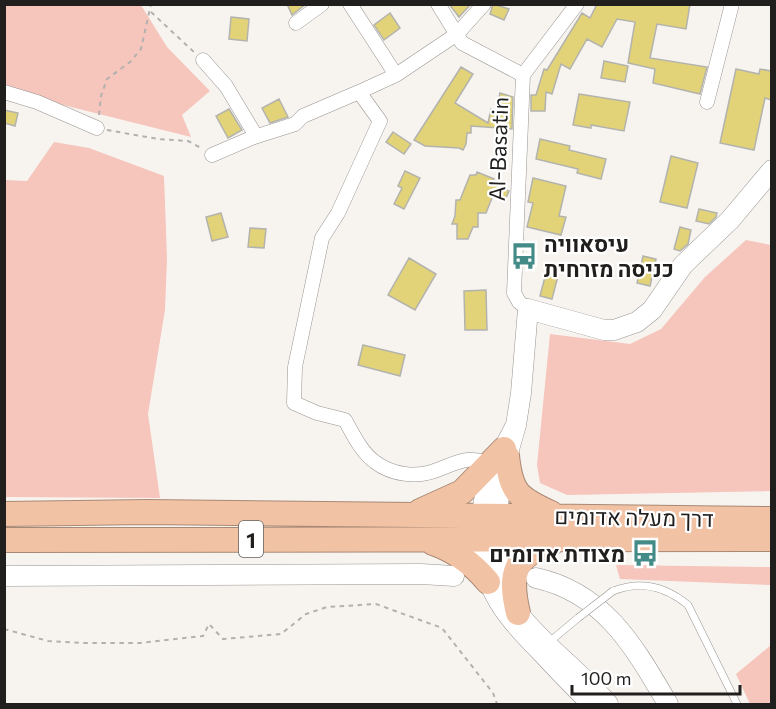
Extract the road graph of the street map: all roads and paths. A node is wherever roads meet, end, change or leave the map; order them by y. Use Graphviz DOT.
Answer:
graph roads {
  1 [pos="151,4"];
  2 [pos="322,4"];
  3 [pos="350,4"];
  4 [pos="438,4"];
  5 [pos="484,4"];
  6 [pos="577,4"];
  7 [pos="732,4"];
  8 [pos="151,12"];
  9 [pos="296,23"];
  10 [pos="457,34"];
  11 [pos="203,60"];
  12 [pos="396,75"];
  13 [pos="523,75"];
  14 [pos="4,92"];
  15 [pos="359,92"];
  16 [pos="707,102"];
  17 [pos="97,128"];
  18 [pos="256,136"];
  19 [pos="212,154"];
  20 [pos="771,170"];
  21 [pos="528,309"];
  22 [pos="502,464"];
  23 [pos="4,514"];
  24 [pos="410,515"];
  25 [pos="489,516"];
  26 [pos="559,517"];
  27 [pos="771,519"];
  28 [pos="422,539"];
  29 [pos="771,539"];
  30 [pos="4,540"];
  31 [pos="558,541"];
  32 [pos="492,544"];
  33 [pos="4,576"];
  34 [pos="454,576"];
  35 [pos="536,578"];
  36 [pos="488,582"];
  37 [pos="518,612"];
  38 [pos="4,629"];
  39 [pos="544,647"];
  40 [pos="603,704"];
  41 [pos="498,705"];
  42 [pos="668,705"];
  43 [pos="738,705"];
  1 -- 8 [label="path"];
  2 -- 9 [label="street"];
  3 -- 12 [label="street"];
  4 -- 10 [label="street"];
  5 -- 10 [label="street"];
  6 -- 13 [label="street, Al-Basatin"];
  7 -- 16 [label="street"];
  8 -- 11 [label="path"];
  8 -- 17 [label="path"];
  10 -- 12 [label="street"];
  10 -- 13 [label="street"];
  11 -- 18 [label="street"];
  12 -- 15 [label="street"];
  13 -- 21 [label="street, Al-Basatin"];
  14 -- 17 [label="street"];
  15 -- 18 [label="street"];
  15 -- 22 [label="street"];
  17 -- 19 [label="path"];
  18 -- 19 [label="street"];
  20 -- 21 [label="main road"];
  21 -- 22 [label="main road"];
  22 -- 24 [label="highway"];
  22 -- 25 [label="main road"];
  22 -- 26 [label="highway"];
  23 -- 24 [label="highway, 1"];
  24 -- 25 [label="highway, 1"];
  25 -- 26 [label="highway, דרך מעלה אדומים / 1"];
  25 -- 32 [label="main road"];
  26 -- 27 [label="highway, דרך מעלה אדומים / 1"];
  28 -- 30 [label="highway, 1"];
  28 -- 32 [label="highway, 1"];
  28 -- 36 [label="highway"];
  29 -- 31 [label="highway, דרך מעלה אדומים / 1"];
  31 -- 32 [label="highway, דרך מעלה אדומים / 1"];
  31 -- 37 [label="highway"];
  32 -- 36 [label="main road"];
  32 -- 37 [label="main road"];
  33 -- 34 [label="main road"];
  35 -- 42 [label="main road"];
  36 -- 39 [label="main road"];
  37 -- 39 [label="main road"];
  38 -- 41 [label="path"];
  39 -- 40 [label="main road"];
  39 -- 43 [label="lane, bridge"];
}
